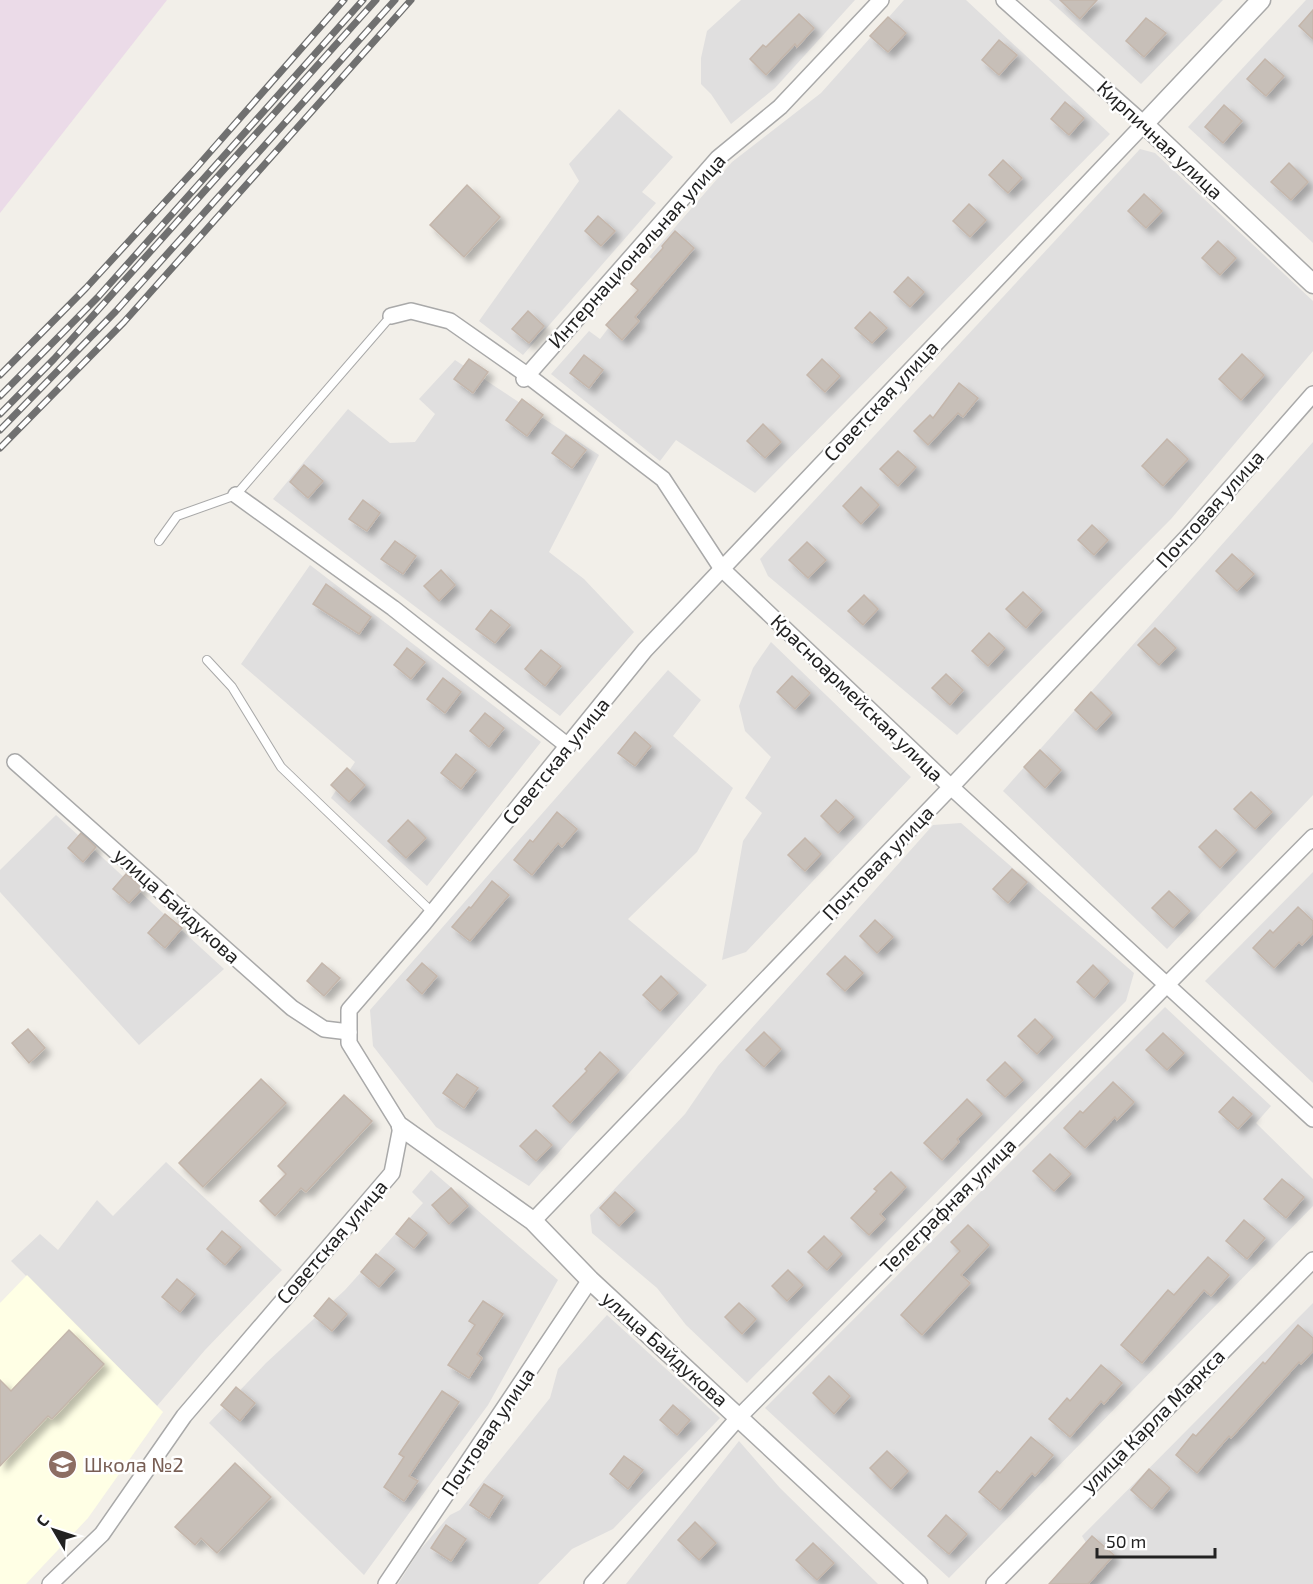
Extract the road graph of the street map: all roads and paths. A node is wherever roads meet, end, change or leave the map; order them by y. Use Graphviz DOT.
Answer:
graph roads {
  1 [pos="882,0"];
  2 [pos="1004,0"];
  3 [pos="1261,0"];
  4 [pos="1144,124"];
  5 [pos="1313,284"];
  6 [pos="391,316"];
  7 [pos="525,377"];
  8 [pos="1313,394"];
  9 [pos="236,495"];
  10 [pos="159,541"];
  11 [pos="722,569"];
  12 [pos="207,660"];
  13 [pos="568,746"];
  14 [pos="15,762"];
  15 [pos="951,787"];
  16 [pos="1313,837"];
  17 [pos="433,913"];
  18 [pos="1166,986"];
  19 [pos="349,1032"];
  20 [pos="1313,1119"];
  21 [pos="401,1127"];
  22 [pos="533,1221"];
  23 [pos="1313,1260"];
  24 [pos="590,1280"];
  25 [pos="739,1416"];
  26 [pos="50,1584"];
  27 [pos="386,1584"];
  28 [pos="592,1584"];
  29 [pos="918,1584"];
  30 [pos="994,1584"];
  1 -- 7 [label="street, Интернациональная улица"];
  2 -- 4 [label="street, Кирпичная улица"];
  3 -- 4 [label="street, Советская улица"];
  4 -- 5 [label="street, Кирпичная улица"];
  4 -- 11 [label="street, Советская улица"];
  6 -- 7 [label="street, Красноармейская улица"];
  6 -- 9 [label="lane"];
  7 -- 11 [label="street, Красноармейская улица"];
  8 -- 15 [label="street, Почтовая улица"];
  9 -- 10 [label="lane"];
  9 -- 13 [label="street"];
  11 -- 13 [label="street, Советская улица"];
  11 -- 15 [label="street, Красноармейская улица"];
  12 -- 17 [label="lane"];
  13 -- 17 [label="street, Советская улица"];
  14 -- 19 [label="street, улица Байдукова"];
  15 -- 18 [label="street, Красноармейская улица"];
  15 -- 22 [label="street, Почтовая улица"];
  16 -- 18 [label="street, Телеграфная улица"];
  17 -- 19 [label="street, Советская улица"];
  18 -- 20 [label="street, Красноармейская улица"];
  18 -- 25 [label="street, Телеграфная улица"];
  19 -- 21 [label="street"];
  21 -- 22 [label="street, улица Байдукова"];
  21 -- 26 [label="street, Советская улица"];
  22 -- 24 [label="street, улица Байдукова"];
  23 -- 30 [label="street, улица Карла Маркса"];
  24 -- 25 [label="street, улица Байдукова"];
  24 -- 27 [label="street, Почтовая улица"];
  25 -- 28 [label="street, Телеграфная улица"];
  25 -- 29 [label="street, улица Байдукова"];
}
